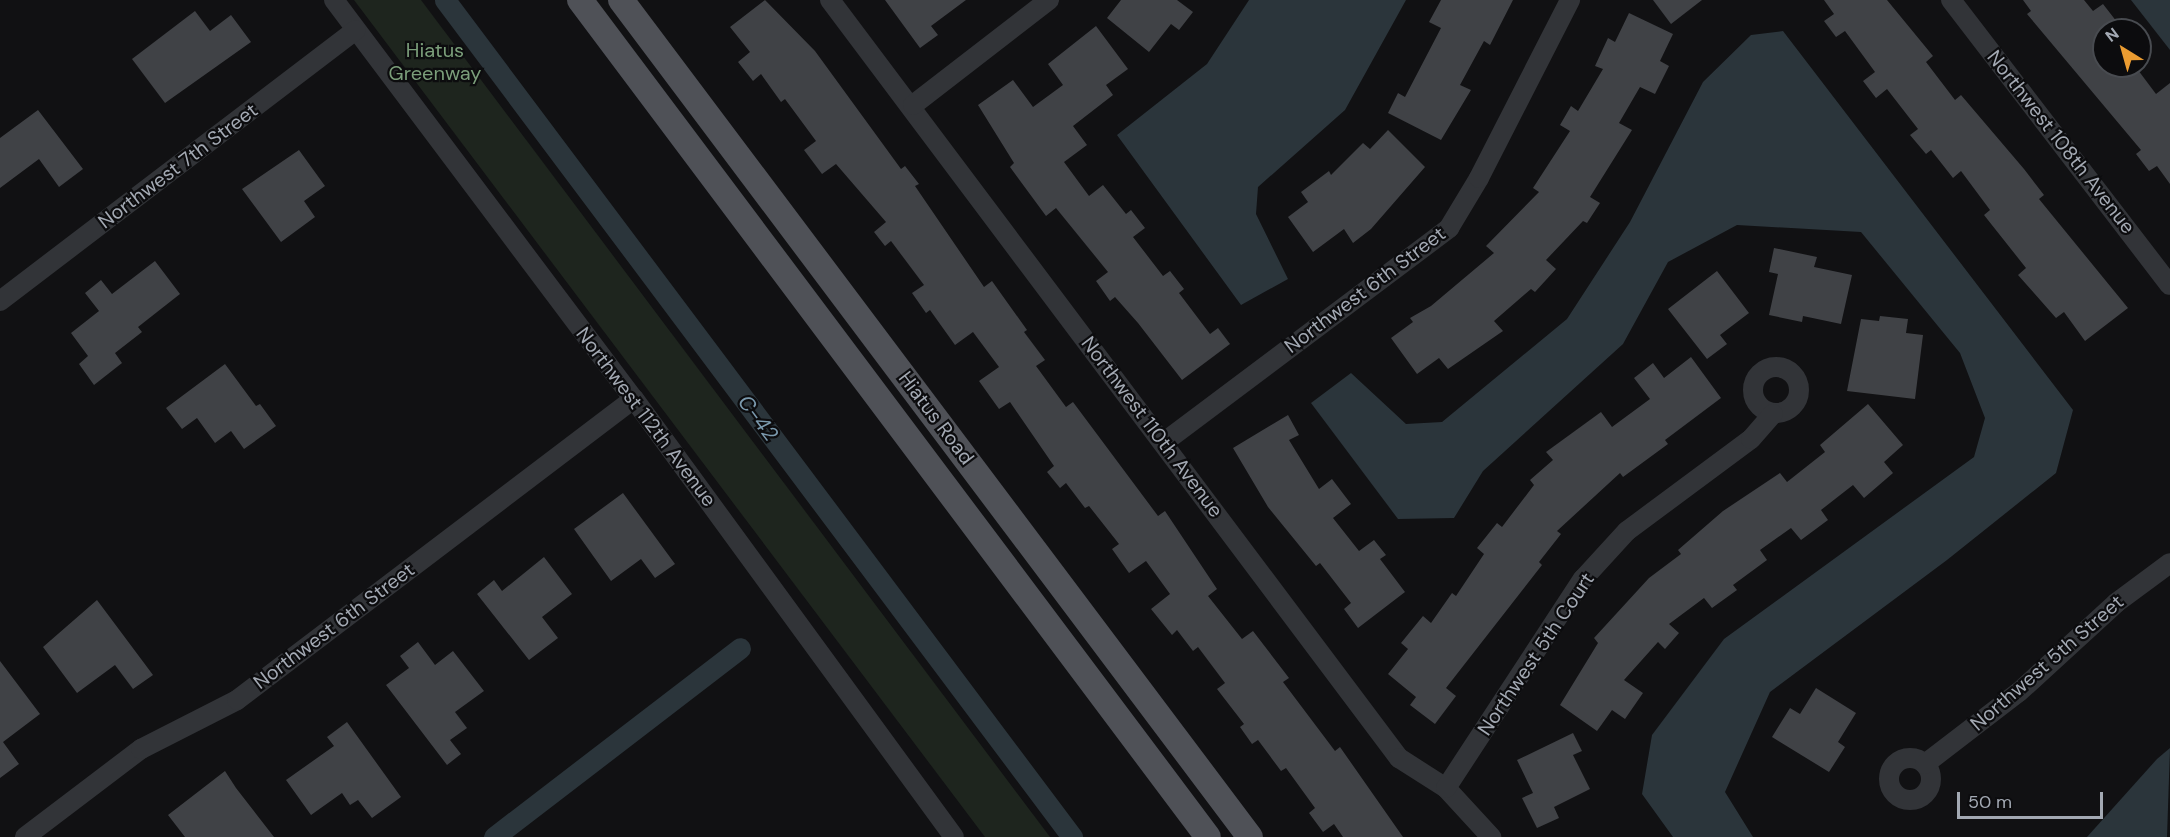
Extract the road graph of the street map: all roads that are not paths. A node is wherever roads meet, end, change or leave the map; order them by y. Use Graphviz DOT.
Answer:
graph roads {
  1 [pos="334,0"];
  2 [pos="580,0"];
  3 [pos="621,0"];
  4 [pos="830,0"];
  5 [pos="1049,0"];
  6 [pos="1570,0"];
  7 [pos="1951,0"];
  8 [pos="356,30"];
  9 [pos="913,105"];
  10 [pos="2170,285"];
  11 [pos="0,301"];
  12 [pos="634,399"];
  13 [pos="1773,414"];
  14 [pos="1163,443"];
  15 [pos="2170,563"];
  16 [pos="1925,764"];
  17 [pos="1446,788"];
  18 [pos="25,837"];
  19 [pos="954,837"];
  20 [pos="1208,837"];
  21 [pos="1250,837"];
  22 [pos="1491,837"];
  1 -- 8 [label="street, Northwest 112th Avenue"];
  2 -- 20 [label="main road, Hiatus Road"];
  3 -- 21 [label="main road, Hiatus Road"];
  4 -- 9 [label="street, Northwest 110th Avenue"];
  5 -- 9 [label="street"];
  6 -- 14 [label="street, Northwest 6th Street"];
  7 -- 10 [label="street, Northwest 108th Avenue"];
  8 -- 11 [label="street, Northwest 7th Street"];
  8 -- 12 [label="street, Northwest 112th Avenue"];
  9 -- 14 [label="street, Northwest 110th Avenue"];
  12 -- 18 [label="street, Northwest 6th Street"];
  12 -- 19 [label="street, Northwest 112th Avenue"];
  13 -- 17 [label="street, Northwest 5th Court"];
  14 -- 17 [label="street, Northwest 110th Avenue"];
  15 -- 16 [label="street, Northwest 5th Street"];
  17 -- 22 [label="street, Northwest 110th Avenue"];
}
